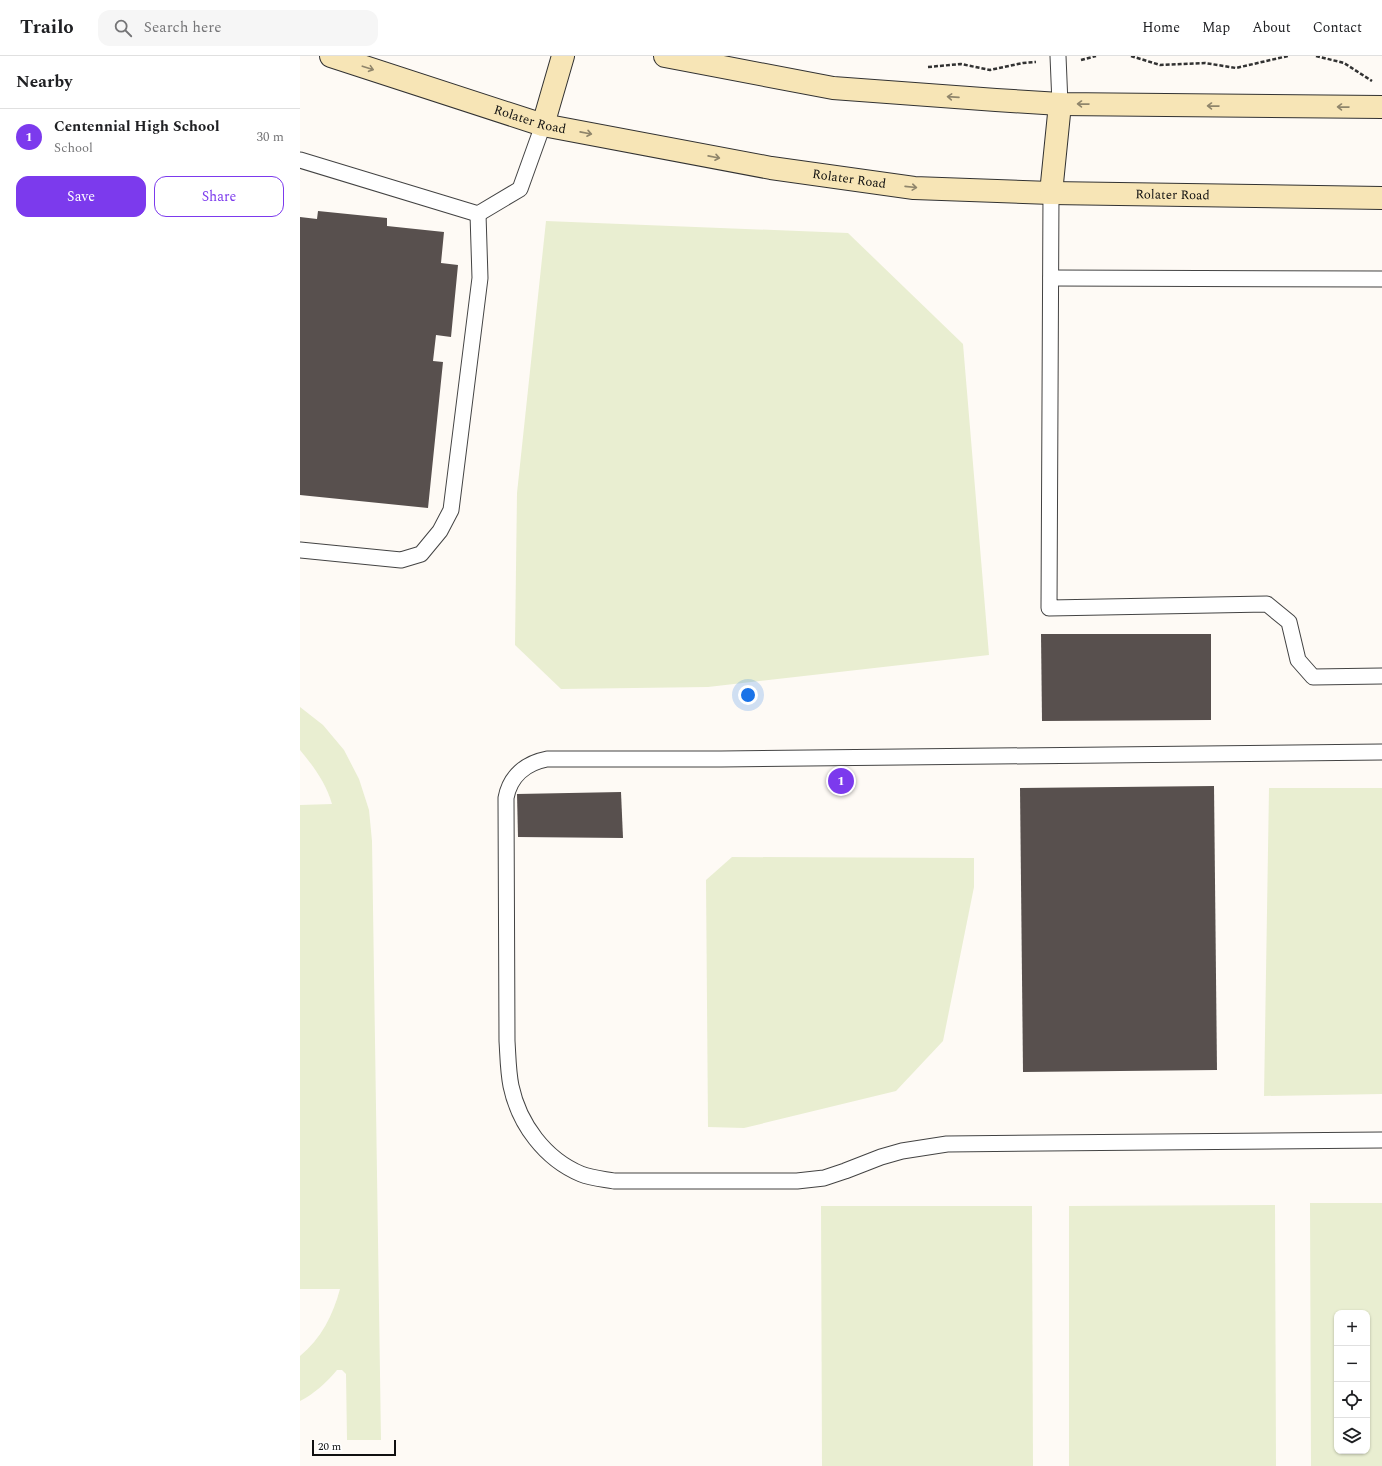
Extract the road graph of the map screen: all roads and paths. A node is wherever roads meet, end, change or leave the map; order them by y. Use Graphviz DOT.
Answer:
graph roads {
  1 [pos="330,56"];
  2 [pos="563,56"];
  3 [pos="665,56"];
  4 [pos="1096,56"];
  5 [pos="1131,56"];
  6 [pos="1288,56"];
  7 [pos="1316,56"];
  8 [pos="1057,58"];
  9 [pos="926,68"];
  10 [pos="1374,82"];
  11 [pos="1060,104"];
  12 [pos="1382,108"];
  13 [pos="543,125"];
  14 [pos="300,160"];
  15 [pos="1051,192"];
  16 [pos="1382,198"];
  17 [pos="478,214"];
  18 [pos="1051,278"];
  19 [pos="1382,279"];
  20 [pos="300,550"];
  21 [pos="1382,676"];
  22 [pos="1382,752"];
  23 [pos="1382,1140"];
  1 -- 13 [label="main road, Rolater Road, one-way"];
  2 -- 13 [label="main road"];
  11 -- 3 [label="main road, one-way"];
  4 -- 8 [label="path"];
  5 -- 6 [label="path"];
  7 -- 10 [label="path"];
  8 -- 9 [label="path"];
  8 -- 11 [label="lane"];
  12 -- 11 [label="main road, one-way"];
  11 -- 15 [label="main road"];
  13 -- 15 [label="main road, Rolater Road, one-way"];
  13 -- 17 [label="lane"];
  14 -- 17 [label="lane"];
  15 -- 16 [label="main road, Rolater Road"];
  15 -- 18 [label="lane"];
  17 -- 20 [label="lane"];
  18 -- 19 [label="lane"];
  18 -- 21 [label="lane"];
  22 -- 23 [label="lane"];
}
